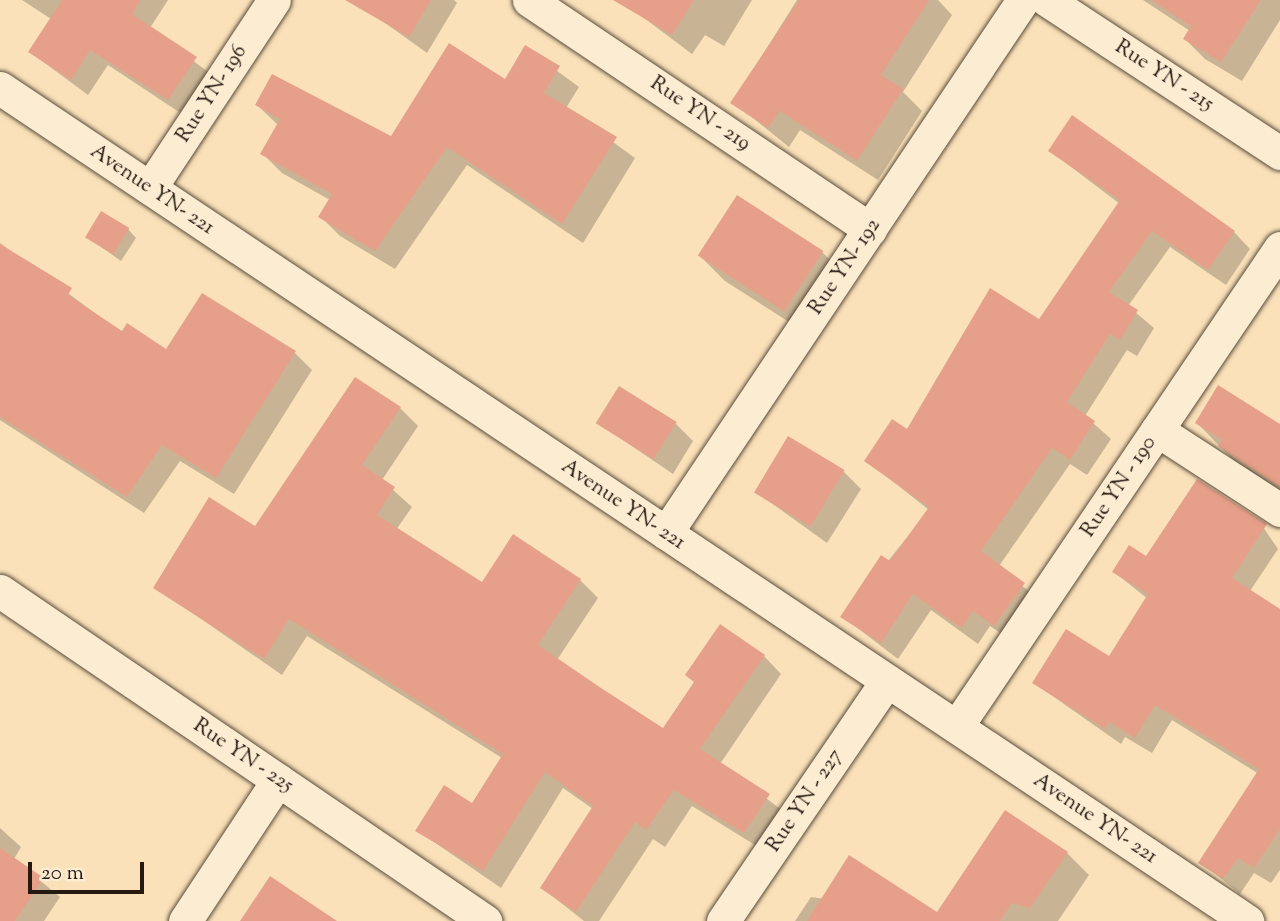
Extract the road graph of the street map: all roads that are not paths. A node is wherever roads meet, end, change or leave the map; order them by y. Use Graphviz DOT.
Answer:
graph roads {
  1 [pos="274,0"];
  2 [pos="529,0"];
  3 [pos="1023,0"];
  4 [pos="1047,0"];
  5 [pos="0,88"];
  6 [pos="1280,153"];
  7 [pos="150,188"];
  8 [pos="870,229"];
  9 [pos="1280,248"];
  10 [pos="1157,430"];
  11 [pos="1280,510"];
  12 [pos="666,533"];
  13 [pos="0,591"];
  14 [pos="887,681"];
  15 [pos="957,726"];
  16 [pos="278,780"];
  17 [pos="185,921"];
  18 [pos="485,921"];
  19 [pos="723,921"];
  20 [pos="1247,921"];
  1 -- 7 [label="street, Rue YN- 196"];
  2 -- 8 [label="street, Rue YN - 219"];
  3 -- 8 [label="street, Rue YN- 192"];
  4 -- 6 [label="street, Rue YN - 215"];
  5 -- 7 [label="street, Avenue YN- 221"];
  7 -- 12 [label="street, Avenue YN- 221"];
  8 -- 12 [label="street, Rue YN- 192"];
  9 -- 10 [label="street, Rue YN - 190"];
  10 -- 11 [label="street"];
  10 -- 15 [label="street, Rue YN - 190"];
  12 -- 14 [label="street, Avenue YN- 221"];
  13 -- 16 [label="street, Rue YN - 225"];
  14 -- 15 [label="street, Avenue YN- 221"];
  14 -- 19 [label="street, Rue YN - 227"];
  15 -- 20 [label="street, Avenue YN- 221"];
  16 -- 17 [label="street"];
  16 -- 18 [label="street, Rue YN - 225"];
}
